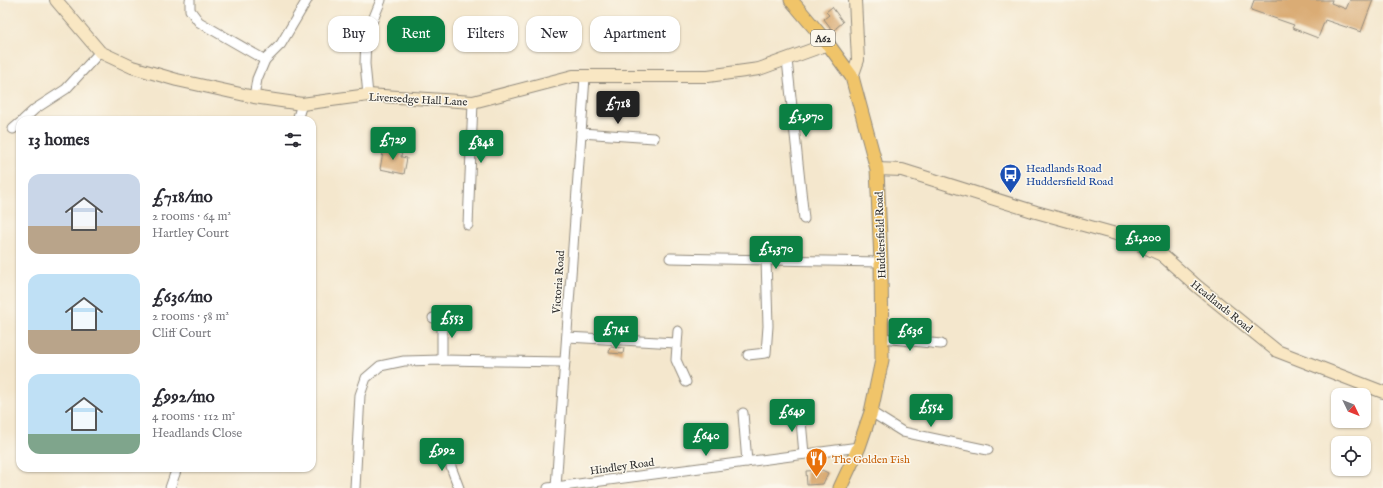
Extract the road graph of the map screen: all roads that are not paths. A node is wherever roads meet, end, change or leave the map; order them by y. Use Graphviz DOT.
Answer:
graph roads {
  1 [pos="56,0"];
  2 [pos="190,0"];
  3 [pos="307,0"];
  4 [pos="381,0"];
  5 [pos="791,0"];
  6 [pos="855,0"];
  7 [pos="828,44"];
  8 [pos="100,52"];
  9 [pos="265,60"];
  10 [pos="787,60"];
  11 [pos="585,77"];
  12 [pos="852,77"];
  13 [pos="368,95"];
  14 [pos="254,97"];
  15 [pos="473,102"];
  16 [pos="302,104"];
  17 [pos="28,116"];
  18 [pos="298,116"];
  19 [pos="581,133"];
  20 [pos="654,138"];
  21 [pos="877,169"];
  22 [pos="804,219"];
  23 [pos="468,225"];
  24 [pos="670,258"];
  25 [pos="766,259"];
  26 [pos="881,262"];
  27 [pos="442,318"];
  28 [pos="678,331"];
  29 [pos="567,337"];
  30 [pos="882,338"];
  31 [pos="676,343"];
  32 [pos="940,344"];
  33 [pos="748,355"];
  34 [pos="442,360"];
  35 [pos="565,362"];
  36 [pos="686,382"];
  37 [pos="1383,392"];
  38 [pos="800,410"];
  39 [pos="871,412"];
  40 [pos="743,413"];
  41 [pos="859,447"];
  42 [pos="988,450"];
  43 [pos="451,452"];
  44 [pos="804,454"];
  45 [pos="747,462"];
  46 [pos="176,472"];
  47 [pos="170,488"];
  48 [pos="355,488"];
  49 [pos="459,488"];
  50 [pos="552,488"];
  51 [pos="840,488"];
  1 -- 8 [label="street, Liversedge Hall Lane"];
  2 -- 9 [label="street"];
  3 -- 9 [label="street"];
  4 -- 13 [label="street"];
  5 -- 7 [label="main road, Huddersfield Road / A62"];
  6 -- 12 [label="street"];
  7 -- 10 [label="street, Liversedge Hall Lane"];
  7 -- 12 [label="main road, Huddersfield Road / A62"];
  8 -- 14 [label="street, Liversedge Hall Lane"];
  8 -- 17 [label="street"];
  9 -- 14 [label="street"];
  10 -- 11 [label="street, Liversedge Hall Lane"];
  10 -- 22 [label="street"];
  11 -- 15 [label="street, Liversedge Hall Lane"];
  11 -- 19 [label="street, Victoria Road"];
  12 -- 21 [label="main road, Huddersfield Road / A62"];
  13 -- 15 [label="street, Liversedge Hall Lane"];
  13 -- 16 [label="street, Liversedge Hall Lane"];
  14 -- 16 [label="street, Liversedge Hall Lane"];
  15 -- 23 [label="street"];
  16 -- 18 [label="street"];
  19 -- 20 [label="street"];
  19 -- 29 [label="street, Victoria Road"];
  21 -- 26 [label="main road, Huddersfield Road / A62"];
  21 -- 37 [label="street, Headlands Road"];
  24 -- 25 [label="street"];
  25 -- 26 [label="street"];
  25 -- 33 [label="street"];
  26 -- 30 [label="main road, Huddersfield Road / A62"];
  27 -- 34 [label="street"];
  28 -- 31 [label="street"];
  29 -- 31 [label="street"];
  29 -- 35 [label="street, Victoria Road"];
  30 -- 32 [label="street"];
  30 -- 39 [label="main road, Huddersfield Road / A62"];
  31 -- 36 [label="street"];
  34 -- 35 [label="street"];
  34 -- 48 [label="street"];
  35 -- 50 [label="street, Victoria Road"];
  38 -- 44 [label="street"];
  39 -- 41 [label="main road, Huddersfield Road / A62"];
  39 -- 42 [label="street"];
  40 -- 45 [label="street"];
  41 -- 44 [label="street, Hindley Road"];
  41 -- 51 [label="main road, Huddersfield Road / A62"];
  43 -- 49 [label="street"];
  44 -- 45 [label="street, Hindley Road"];
  45 -- 50 [label="street, Hindley Road"];
  46 -- 47 [label="street"];
}
